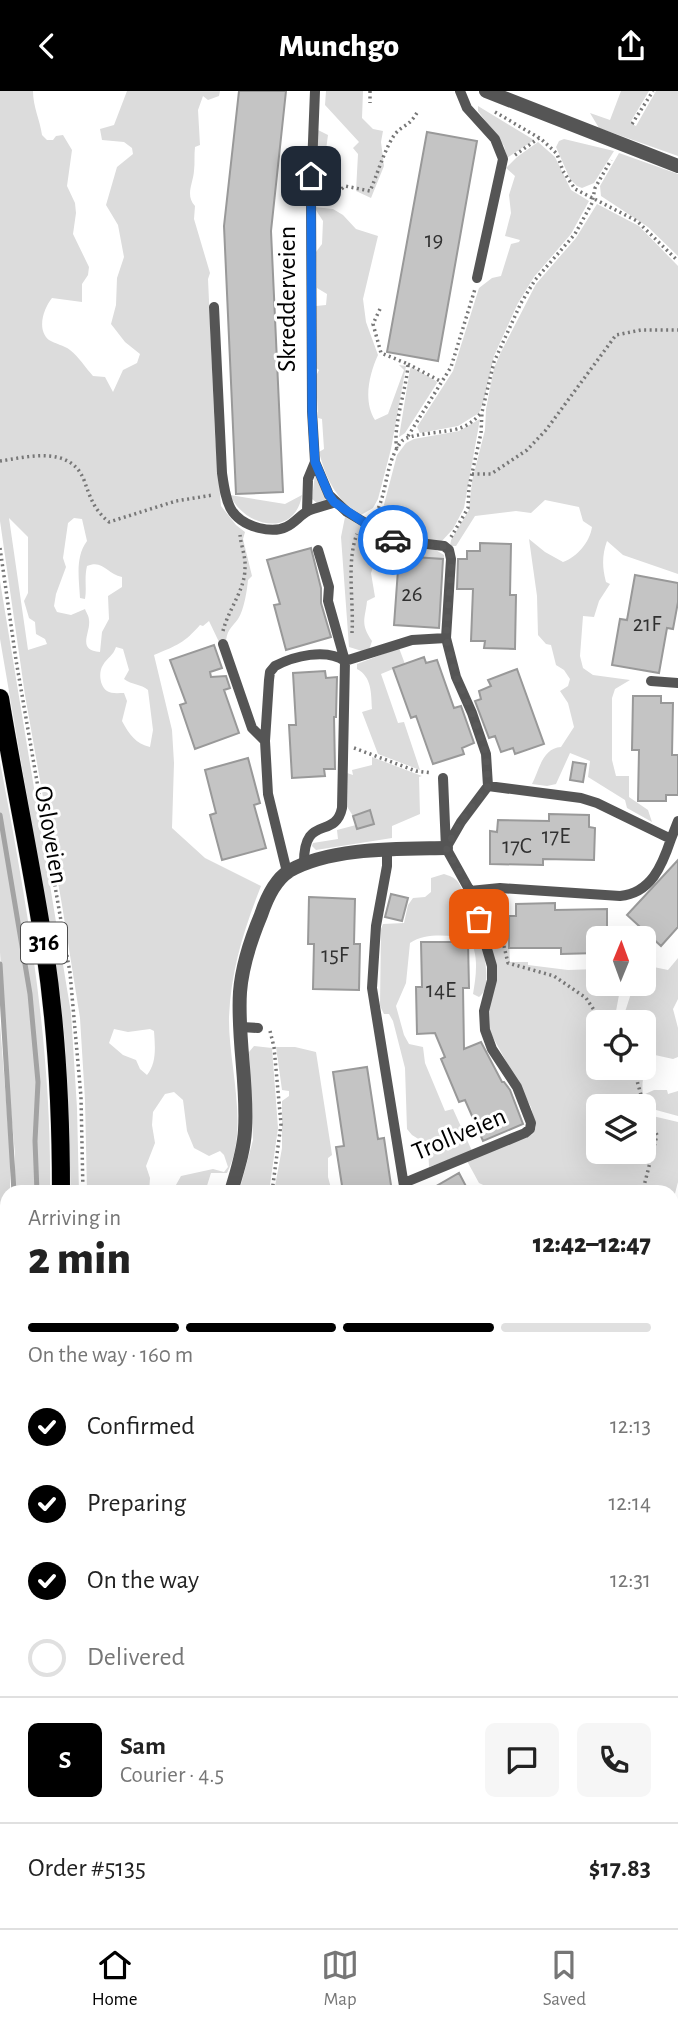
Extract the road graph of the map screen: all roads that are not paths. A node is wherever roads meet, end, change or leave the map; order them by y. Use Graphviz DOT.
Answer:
graph roads {
  1 [pos="315,91"];
  2 [pos="460,91"];
  3 [pos="486,91"];
  4 [pos="678,166"];
  5 [pos="477,278"];
  6 [pos="214,307"];
  7 [pos="315,462"];
  8 [pos="334,502"];
  9 [pos="307,511"];
  10 [pos="318,550"];
  11 [pos="446,638"];
  12 [pos="223,644"];
  13 [pos="347,660"];
  14 [pos="651,681"];
  15 [pos="678,683"];
  16 [pos="0,698"];
  17 [pos="265,741"];
  18 [pos="443,778"];
  19 [pos="488,786"];
  20 [pos="678,821"];
  21 [pos="671,839"];
  22 [pos="446,848"];
  23 [pos="387,849"];
  24 [pos="304,865"];
  25 [pos="288,872"];
  26 [pos="470,891"];
  27 [pos="241,1027"];
  28 [pos="258,1028"];
  29 [pos="61,1185"];
  30 [pos="233,1185"];
  31 [pos="405,1185"];
  32 [pos="409,1185"];
  1 -- 7 [label="lane, Skredderveien"];
  2 -- 5 [label="lane"];
  3 -- 4 [label="street"];
  6 -- 9 [label="lane"];
  7 -- 8 [label="lane, Skredderveien"];
  7 -- 9 [label="lane"];
  8 -- 9 [label="lane"];
  8 -- 11 [label="lane"];
  10 -- 13 [label="lane"];
  11 -- 13 [label="lane"];
  11 -- 19 [label="lane"];
  12 -- 17 [label="lane"];
  13 -- 17 [label="lane"];
  13 -- 24 [label="lane"];
  14 -- 15 [label="lane"];
  16 -- 29 [label="main road, Osloveien / 316"];
  17 -- 25 [label="lane"];
  18 -- 22 [label="lane"];
  19 -- 21 [label="lane"];
  19 -- 22 [label="lane"];
  20 -- 21 [label="lane"];
  21 -- 26 [label="lane"];
  22 -- 23 [label="street"];
  22 -- 26 [label="lane, Trollveien"];
  23 -- 24 [label="street"];
  23 -- 31 [label="lane, Trollveien"];
  24 -- 25 [label="street"];
  25 -- 27 [label="street"];
  26 -- 32 [label="lane, Trollveien"];
  27 -- 28 [label="lane"];
  27 -- 30 [label="street"];
}
